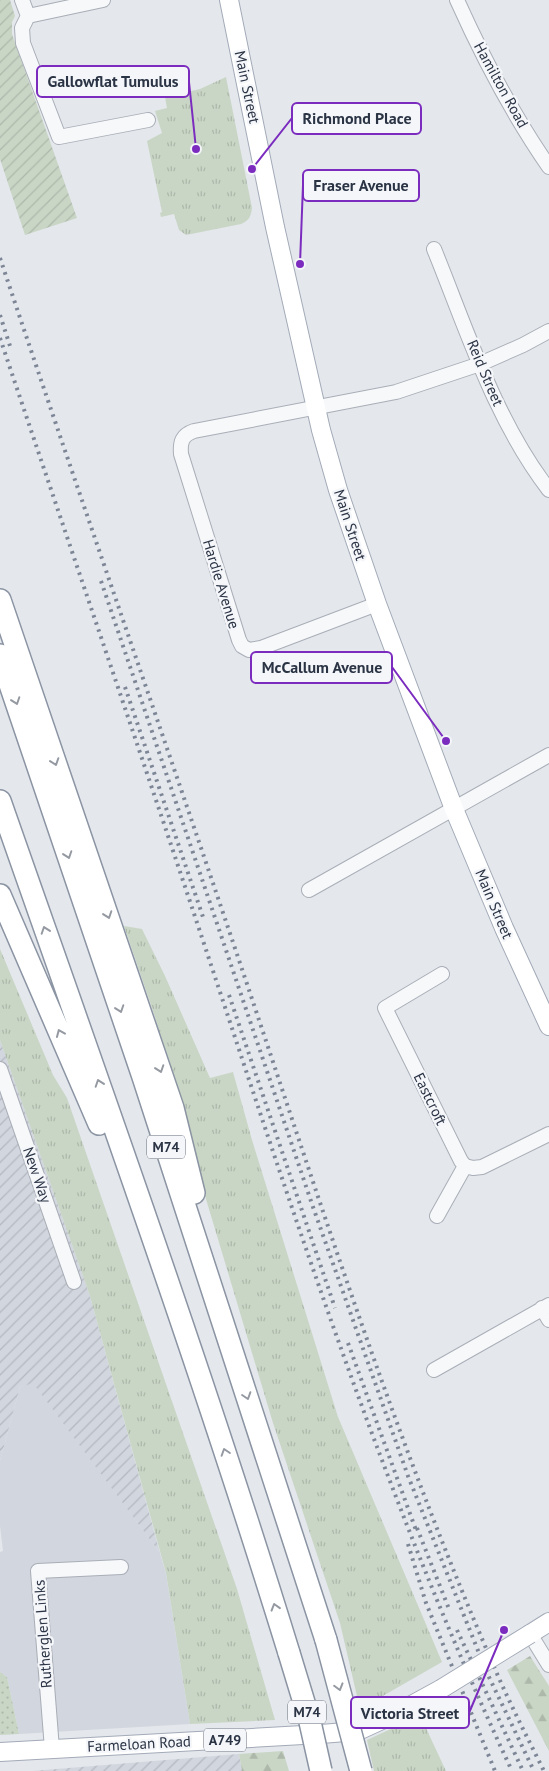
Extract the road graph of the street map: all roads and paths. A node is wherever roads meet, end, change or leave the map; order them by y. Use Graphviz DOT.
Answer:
graph roads {
  1 [pos="22,0"];
  2 [pos="104,0"];
  3 [pos="229,0"];
  4 [pos="457,0"];
  5 [pos="28,16"];
  6 [pos="148,120"];
  7 [pos="549,167"];
  8 [pos="434,249"];
  9 [pos="549,331"];
  10 [pos="480,364"];
  11 [pos="316,407"];
  12 [pos="549,490"];
  13 [pos="0,600"];
  14 [pos="377,604"];
  15 [pos="0,655"];
  16 [pos="549,755"];
  17 [pos="0,801"];
  18 [pos="454,810"];
  19 [pos="308,890"];
  20 [pos="0,895"];
  21 [pos="442,974"];
  22 [pos="549,1026"];
  23 [pos="0,1069"];
  24 [pos="549,1134"];
  25 [pos="465,1166"];
  26 [pos="437,1216"];
  27 [pos="74,1282"];
  28 [pos="170,1287"];
  29 [pos="547,1311"];
  30 [pos="238,1367"];
  31 [pos="434,1370"];
  32 [pos="121,1568"];
  33 [pos="549,1622"];
  34 [pos="530,1634"];
  35 [pos="549,1665"];
  36 [pos="52,1749"];
  37 [pos="0,1752"];
  38 [pos="321,1771"];
  39 [pos="361,1771"];
  1 -- 5 [label="street"];
  2 -- 5 [label="street"];
  3 -- 11 [label="main road, Main Street"];
  4 -- 7 [label="street, Hamilton Road"];
  5 -- 6 [label="street"];
  8 -- 10 [label="street, Reid Street"];
  9 -- 10 [label="street"];
  10 -- 11 [label="street"];
  10 -- 12 [label="street, Reid Street"];
  11 -- 14 [label="main road, Main Street"];
  11 -- 14 [label="street, Hardie Avenue"];
  13 -- 30 [label="highway, M74, one-way"];
  14 -- 18 [label="main road, Main Street"];
  15 -- 30 [label="highway, M74, one-way"];
  16 -- 18 [label="street"];
  28 -- 17 [label="highway, M74, one-way"];
  18 -- 19 [label="street"];
  18 -- 22 [label="main road, Main Street"];
  28 -- 20 [label="highway, M74, one-way"];
  21 -- 25 [label="street, Eastcroft"];
  23 -- 27 [label="street, New Way"];
  24 -- 25 [label="street"];
  25 -- 26 [label="street"];
  38 -- 28 [label="highway, M74, one-way, bridge"];
  29 -- 31 [label="street"];
  30 -- 39 [label="highway, M74, one-way, bridge"];
  32 -- 36 [label="street, Rutherglen Links"];
  33 -- 34 [label="main road, Farmeloan Road / A749"];
  34 -- 35 [label="street"];
  34 -- 36 [label="main road, Farmeloan Road / A749, bridge"];
  36 -- 37 [label="main road, Farmeloan Road / A749"];
}
